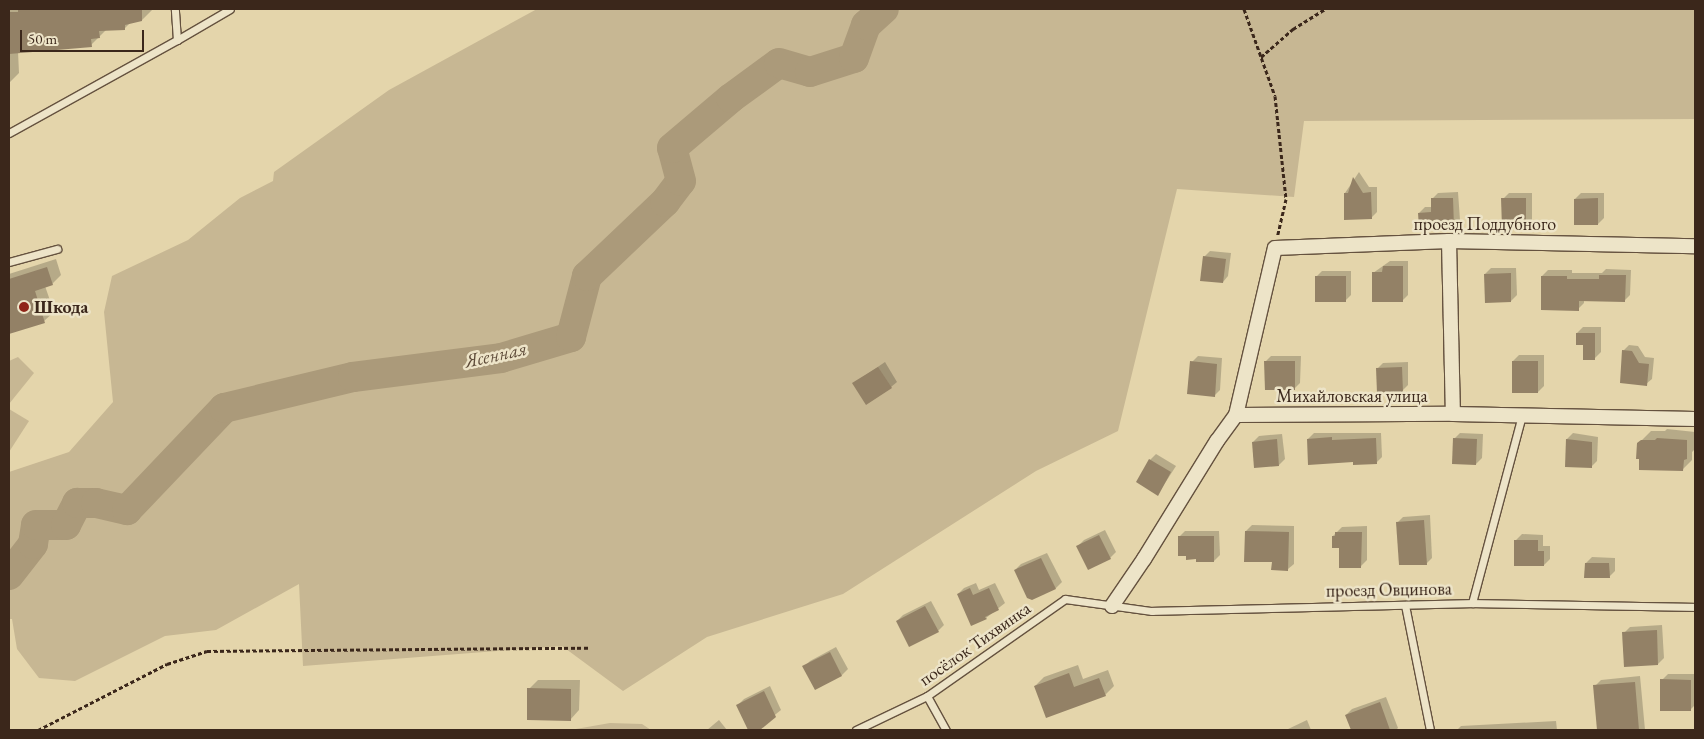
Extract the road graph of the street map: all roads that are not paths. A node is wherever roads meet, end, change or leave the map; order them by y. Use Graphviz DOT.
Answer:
graph roads {
  1 [pos="175,9"];
  2 [pos="230,9"];
  3 [pos="177,40"];
  4 [pos="9,133"];
  5 [pos="1450,241"];
  6 [pos="1695,246"];
  7 [pos="57,249"];
  8 [pos="9,262"];
  9 [pos="1453,414"];
  10 [pos="1236,415"];
  11 [pos="1522,415"];
  12 [pos="1695,419"];
  13 [pos="1472,603"];
  14 [pos="1405,605"];
  15 [pos="1112,606"];
  16 [pos="1695,607"];
  17 [pos="927,696"];
  18 [pos="856,730"];
  19 [pos="946,730"];
  20 [pos="1430,730"];
  1 -- 3 [label="lane"];
  2 -- 3 [label="lane"];
  3 -- 4 [label="lane"];
  5 -- 6 [label="street, проезд Поддубного"];
  5 -- 9 [label="street"];
  5 -- 10 [label="street, проезд Поддубного"];
  7 -- 8 [label="lane"];
  9 -- 10 [label="street, Михайловская улица"];
  9 -- 11 [label="street, Михайловская улица"];
  10 -- 15 [label="street"];
  11 -- 12 [label="street, Михайловская улица"];
  11 -- 13 [label="lane, проезд Овцинова"];
  13 -- 14 [label="lane, проезд Овцинова"];
  13 -- 16 [label="lane"];
  14 -- 15 [label="lane, проезд Овцинова"];
  14 -- 20 [label="lane"];
  15 -- 17 [label="lane, посёлок Тихвинка"];
  17 -- 18 [label="lane, посёлок Тихвинка"];
  17 -- 19 [label="lane"];
}
